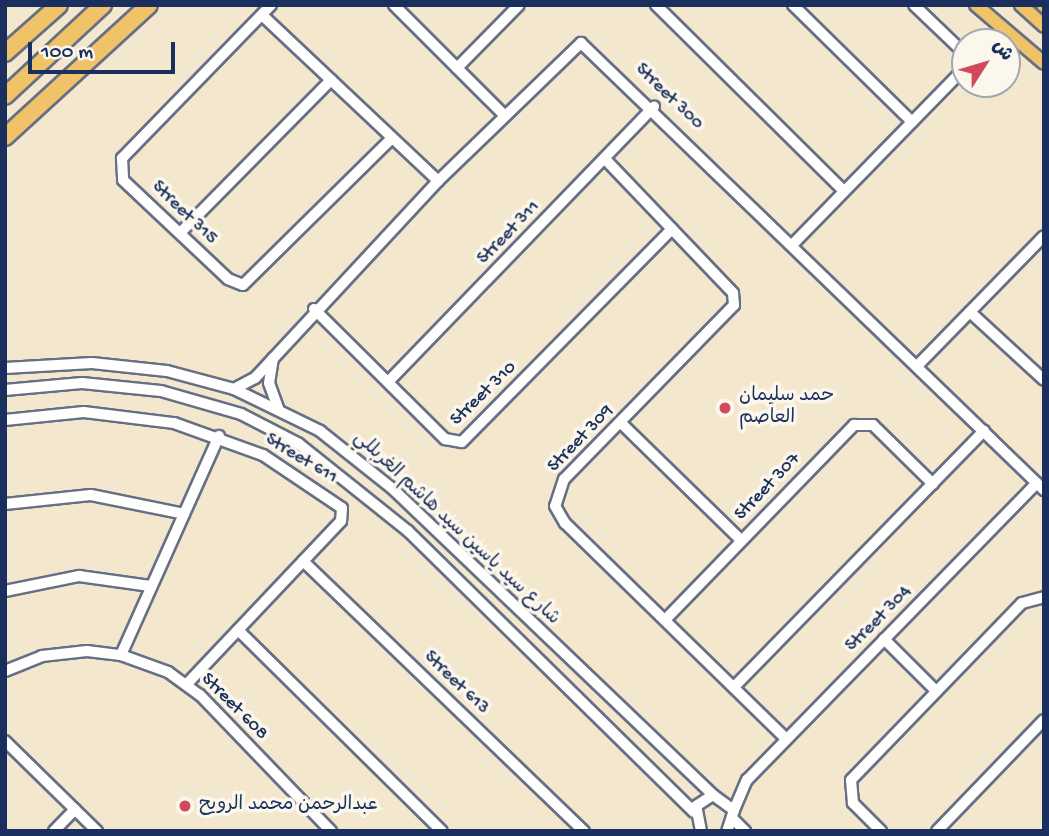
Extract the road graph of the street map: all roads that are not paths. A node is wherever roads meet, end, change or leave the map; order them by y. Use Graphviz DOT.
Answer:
graph roads {
  1 [pos="59,5"];
  2 [pos="103,5"];
  3 [pos="149,5"];
  4 [pos="271,5"];
  5 [pos="394,5"];
  6 [pos="519,5"];
  7 [pos="656,5"];
  8 [pos="793,5"];
  9 [pos="914,5"];
  10 [pos="976,5"];
  11 [pos="1022,6"];
  12 [pos="262,15"];
  13 [pos="1044,26"];
  14 [pos="6,53"];
  15 [pos="1044,62"];
  16 [pos="457,68"];
  17 [pos="331,80"];
  18 [pos="5,96"];
  19 [pos="654,107"];
  20 [pos="504,115"];
  21 [pos="912,122"];
  22 [pos="5,137"];
  23 [pos="392,138"];
  24 [pos="606,160"];
  25 [pos="438,181"];
  26 [pos="844,191"];
  27 [pos="672,229"];
  28 [pos="180,233"];
  29 [pos="1042,242"];
  30 [pos="794,243"];
  31 [pos="314,309"];
  32 [pos="970,312"];
  33 [pos="273,355"];
  34 [pos="918,365"];
  35 [pos="5,368"];
  36 [pos="1044,380"];
  37 [pos="388,382"];
  38 [pos="234,389"];
  39 [pos="5,390"];
  40 [pos="278,408"];
  41 [pos="5,420"];
  42 [pos="621,423"];
  43 [pos="984,430"];
  44 [pos="219,436"];
  45 [pos="365,463"];
  46 [pos="350,479"];
  47 [pos="933,484"];
  48 [pos="1040,486"];
  49 [pos="5,504"];
  50 [pos="184,513"];
  51 [pos="741,540"];
  52 [pos="303,561"];
  53 [pos="149,586"];
  54 [pos="5,591"];
  55 [pos="1044,597"];
  56 [pos="664,620"];
  57 [pos="238,630"];
  58 [pos="884,639"];
  59 [pos="121,655"];
  60 [pos="5,671"];
  61 [pos="187,684"];
  62 [pos="734,687"];
  63 [pos="936,691"];
  64 [pos="1044,720"];
  65 [pos="786,739"];
  66 [pos="5,741"];
  67 [pos="747,780"];
  68 [pos="716,795"];
  69 [pos="75,809"];
  70 [pos="734,815"];
  71 [pos="694,816"];
  72 [pos="54,831"];
  73 [pos="97,831"];
  74 [pos="331,831"];
  75 [pos="442,831"];
  76 [pos="584,831"];
  77 [pos="692,831"];
  78 [pos="701,831"];
  79 [pos="727,831"];
  80 [pos="745,831"];
  81 [pos="881,831"];
  82 [pos="937,831"];
  1 -- 14 [label="highway"];
  2 -- 18 [label="highway"];
  3 -- 22 [label="highway"];
  4 -- 12 [label="street, Street 315"];
  5 -- 16 [label="street"];
  6 -- 16 [label="street"];
  7 -- 26 [label="street"];
  8 -- 21 [label="street"];
  9 -- 21 [label="street"];
  10 -- 15 [label="main road"];
  11 -- 13 [label="main road"];
  12 -- 17 [label="street"];
  12 -- 28 [label="street, Street 315"];
  16 -- 20 [label="street"];
  17 -- 23 [label="street"];
  17 -- 28 [label="street"];
  19 -- 20 [label="street, Street 300"];
  19 -- 24 [label="street, Street 311"];
  19 -- 30 [label="street, Street 300"];
  20 -- 25 [label="street, Street 300"];
  21 -- 26 [label="street"];
  23 -- 25 [label="street"];
  23 -- 28 [label="street, Street 315"];
  24 -- 27 [label="street, Street 309"];
  24 -- 37 [label="street, Street 311"];
  25 -- 31 [label="street, Street 300"];
  26 -- 30 [label="street"];
  27 -- 37 [label="street, Street 310"];
  27 -- 42 [label="street, Street 309"];
  29 -- 32 [label="street"];
  30 -- 34 [label="street, Street 300"];
  31 -- 33 [label="street, Street 300"];
  31 -- 37 [label="street, Street 310"];
  32 -- 34 [label="street"];
  32 -- 36 [label="street"];
  33 -- 38 [label="street, Street 300"];
  33 -- 40 [label="street"];
  34 -- 43 [label="street, Street 300"];
  35 -- 38 [label="street, شارع سيد ياسين سيد هاشم الغربللي"];
  38 -- 40 [label="street, شارع سيد ياسين سيد هاشم الغربللي"];
  39 -- 46 [label="street, شارع سيد ياسين سيد هاشم الغربللي"];
  40 -- 45 [label="street, شارع سيد ياسين سيد هاشم الغربللي"];
  41 -- 44 [label="street, Street 611"];
  42 -- 51 [label="street"];
  42 -- 56 [label="street, Street 309"];
  43 -- 47 [label="street"];
  43 -- 48 [label="street, Street 300"];
  44 -- 50 [label="street"];
  44 -- 52 [label="street, Street 611"];
  45 -- 46 [label="street"];
  45 -- 68 [label="street, شارع سيد ياسين سيد هاشم الغربللي"];
  46 -- 71 [label="street, شارع سيد ياسين سيد هاشم الغربللي"];
  47 -- 51 [label="street, Street 307"];
  47 -- 62 [label="street"];
  48 -- 58 [label="street, Street 304"];
  49 -- 50 [label="street"];
  50 -- 53 [label="street"];
  51 -- 56 [label="street, Street 307"];
  52 -- 57 [label="street, Street 611"];
  52 -- 76 [label="street, Street 613"];
  53 -- 54 [label="street"];
  53 -- 59 [label="street"];
  55 -- 63 [label="street"];
  56 -- 62 [label="street, Street 309"];
  57 -- 61 [label="street, Street 611"];
  57 -- 75 [label="street"];
  58 -- 63 [label="street"];
  58 -- 65 [label="street, Street 304"];
  59 -- 60 [label="street, Street 608"];
  59 -- 61 [label="street, Street 608"];
  61 -- 74 [label="street, Street 608"];
  62 -- 65 [label="street, Street 309"];
  63 -- 81 [label="street"];
  64 -- 82 [label="street"];
  65 -- 67 [label="street, Street 304"];
  66 -- 69 [label="street"];
  67 -- 68 [label="street, Street 304"];
  67 -- 70 [label="street, Street 304"];
  68 -- 70 [label="street, شارع سيد ياسين سيد هاشم الغربللي"];
  68 -- 71 [label="street, Street 304"];
  69 -- 72 [label="street"];
  69 -- 73 [label="street"];
  70 -- 79 [label="street, Street 304"];
  70 -- 80 [label="street"];
  71 -- 77 [label="street"];
  71 -- 78 [label="street, شارع سيد ياسين سيد هاشم الغربللي"];
}
